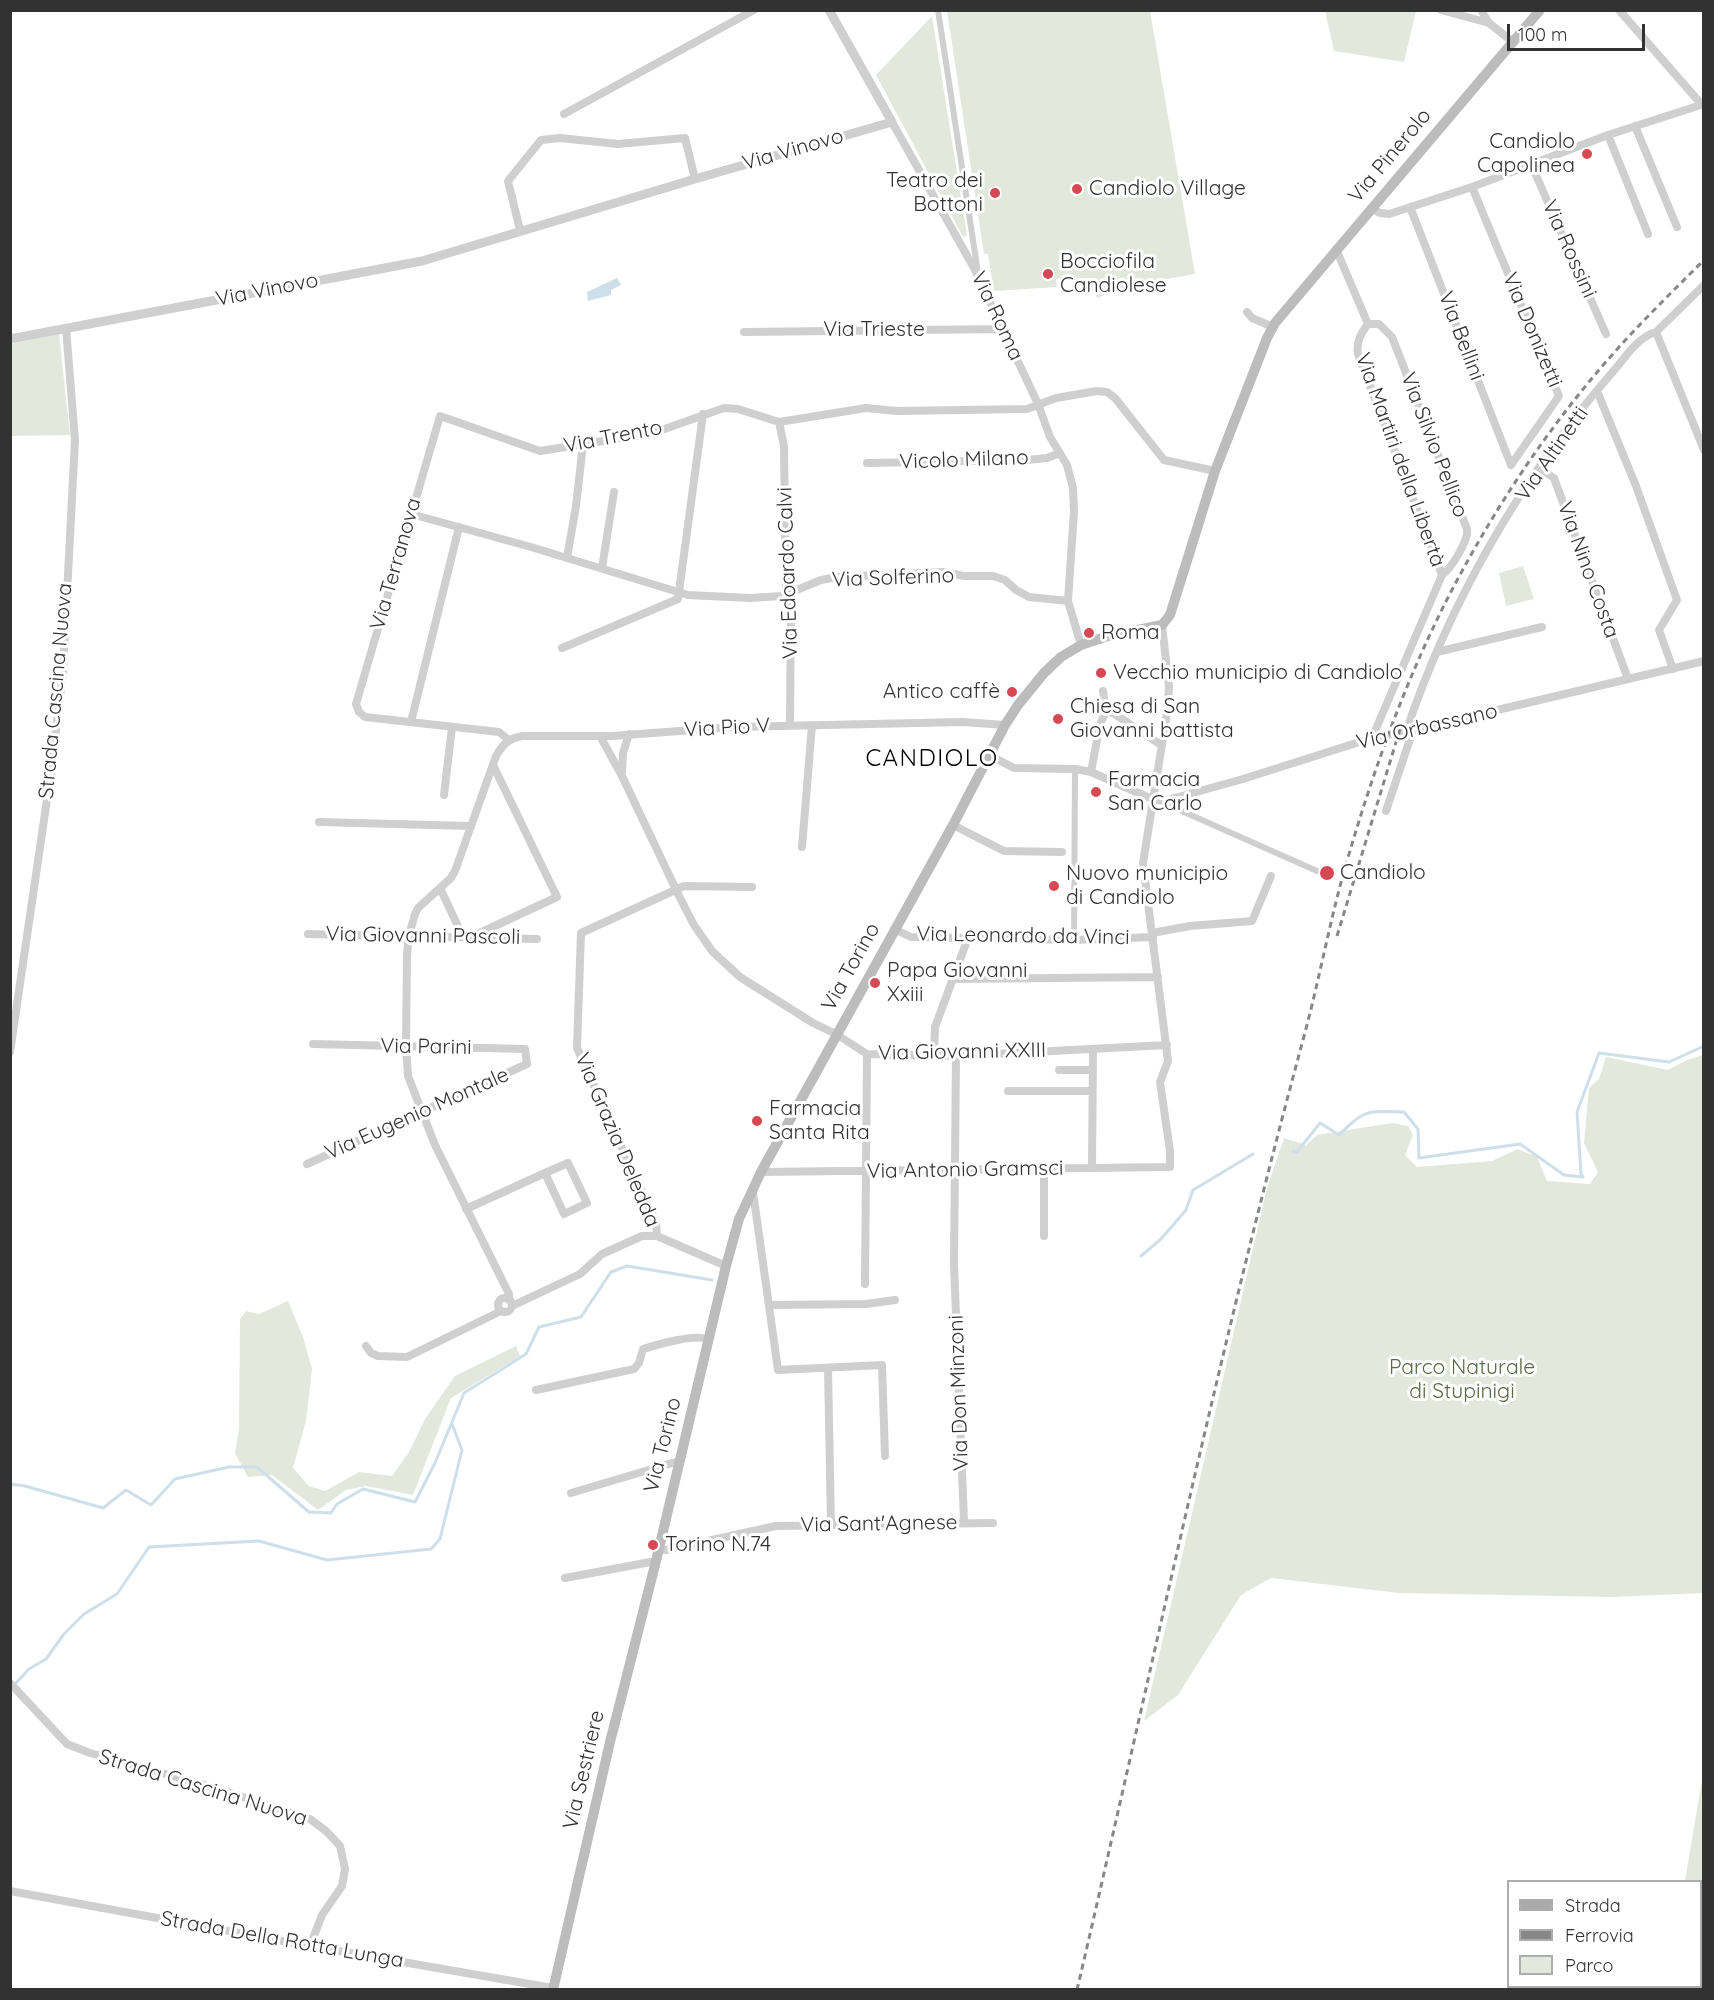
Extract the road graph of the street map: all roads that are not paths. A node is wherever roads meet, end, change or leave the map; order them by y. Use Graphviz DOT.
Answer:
graph roads {
  1 [pos="754,10"];
  2 [pos="829,10"];
  3 [pos="938,10"];
  4 [pos="1441,10"];
  5 [pos="1481,10"];
  6 [pos="1540,10"];
  7 [pos="1619,10"];
  8 [pos="1489,23"];
  9 [pos="1513,42"];
  10 [pos="1703,105"];
  11 [pos="564,114"];
  12 [pos="892,122"];
  13 [pos="1635,126"];
  14 [pos="1608,135"];
  15 [pos="1531,164"];
  16 [pos="695,179"];
  17 [pos="1472,186"];
  18 [pos="1410,207"];
  19 [pos="1371,208"];
  20 [pos="1677,226"];
  21 [pos="520,230"];
  22 [pos="1648,234"];
  23 [pos="1336,249"];
  24 [pos="978,277"];
  25 [pos="1704,285"];
  26 [pos="1247,312"];
  27 [pos="1368,324"];
  28 [pos="1273,327"];
  29 [pos="66,328"];
  30 [pos="1003,329"];
  31 [pos="744,332"];
  32 [pos="1656,332"];
  33 [pos="1606,334"];
  34 [pos="10,339"];
  35 [pos="1597,391"];
  36 [pos="1038,404"];
  37 [pos="703,414"];
  38 [pos="440,416"];
  39 [pos="779,422"];
  40 [pos="583,444"];
  41 [pos="1704,450"];
  42 [pos="1060,453"];
  43 [pos="867,463"];
  44 [pos="1511,465"];
  45 [pos="1539,468"];
  46 [pos="1215,471"];
  47 [pos="614,492"];
  48 [pos="411,514"];
  49 [pos="459,527"];
  50 [pos="567,558"];
  51 [pos="602,568"];
  52 [pos="1442,575"];
  53 [pos="679,593"];
  54 [pos="789,594"];
  55 [pos="1068,601"];
  56 [pos="1162,625"];
  57 [pos="1542,627"];
  58 [pos="1081,645"];
  59 [pos="562,648"];
  60 [pos="1437,652"];
  61 [pos="1704,662"];
  62 [pos="1673,669"];
  63 [pos="1628,679"];
  64 [pos="1103,691"];
  65 [pos="359,712"];
  66 [pos="1106,712"];
  67 [pos="411,722"];
  68 [pos="1005,724"];
  69 [pos="790,725"];
  70 [pos="812,725"];
  71 [pos="452,727"];
  72 [pos="1409,731"];
  73 [pos="629,734"];
  74 [pos="600,736"];
  75 [pos="1372,738"];
  76 [pos="509,740"];
  77 [pos="1161,745"];
  78 [pos="989,755"];
  79 [pos="493,765"];
  80 [pos="1075,769"];
  81 [pos="1091,772"];
  82 [pos="622,776"];
  83 [pos="444,795"];
  84 [pos="1152,799"];
  85 [pos="1164,801"];
  86 [pos="1386,811"];
  87 [pos="319,822"];
  88 [pos="953,825"];
  89 [pos="470,826"];
  90 [pos="802,847"];
  91 [pos="1062,852"];
  92 [pos="1073,852"];
  93 [pos="1317,871"];
  94 [pos="1271,876"];
  95 [pos="752,887"];
  96 [pos="440,888"];
  97 [pos="675,888"];
  98 [pos="894,929"];
  99 [pos="308,934"];
  100 [pos="1153,935"];
  101 [pos="409,936"];
  102 [pos="467,937"];
  103 [pos="968,938"];
  104 [pos="537,939"];
  105 [pos="1074,940"];
  106 [pos="1158,977"];
  107 [pos="952,979"];
  108 [pos="836,1034"];
  109 [pos="313,1044"];
  110 [pos="1167,1045"];
  111 [pos="406,1046"];
  112 [pos="1093,1049"];
  113 [pos="10,1052"];
  114 [pos="867,1054"];
  115 [pos="934,1055"];
  116 [pos="956,1056"];
  117 [pos="527,1064"];
  118 [pos="1059,1070"];
  119 [pos="1093,1070"];
  120 [pos="1008,1091"];
  121 [pos="1092,1091"];
  122 [pos="422,1112"];
  123 [pos="307,1164"];
  124 [pos="1092,1168"];
  125 [pos="1044,1169"];
  126 [pos="954,1170"];
  127 [pos="761,1172"];
  128 [pos="866,1172"];
  129 [pos="545,1173"];
  130 [pos="753,1190"];
  131 [pos="466,1209"];
  132 [pos="657,1236"];
  133 [pos="1044,1236"];
  134 [pos="726,1266"];
  135 [pos="865,1284"];
  136 [pos="895,1300"];
  137 [pos="507,1302"];
  138 [pos="769,1305"];
  139 [pos="500,1310"];
  140 [pos="709,1339"];
  141 [pos="366,1346"];
  142 [pos="828,1368"];
  143 [pos="536,1390"];
  144 [pos="885,1456"];
  145 [pos="679,1461"];
  146 [pos="571,1493"];
  147 [pos="964,1522"];
  148 [pos="993,1523"];
  149 [pos="831,1524"];
  150 [pos="659,1549"];
  151 [pos="656,1561"];
  152 [pos="565,1578"];
  153 [pos="10,1683"];
  154 [pos="10,1891"];
  155 [pos="310,1946"];
  156 [pos="553,1989"];
  1 -- 11 [label="street"];
  2 -- 12 [label="street, Via Roma"];
  3 -- 24 [label="street"];
  4 -- 8 [label="street"];
  5 -- 8 [label="street"];
  6 -- 9 [label="main road, Via Pinerolo"];
  7 -- 10 [label="street"];
  8 -- 9 [label="street"];
  9 -- 19 [label="main road, Via Pinerolo"];
  10 -- 13 [label="street"];
  12 -- 16 [label="street, Via Vinovo"];
  12 -- 24 [label="street, Via Roma"];
  13 -- 14 [label="street"];
  13 -- 20 [label="street"];
  14 -- 15 [label="street"];
  14 -- 22 [label="street"];
  15 -- 17 [label="street"];
  15 -- 33 [label="street, Via Rossini"];
  16 -- 21 [label="street, Via Vinovo"];
  16 -- 21 [label="street"];
  17 -- 18 [label="street"];
  17 -- 44 [label="street, Via Donizetti"];
  18 -- 19 [label="street"];
  18 -- 44 [label="street, Via Bellini"];
  19 -- 23 [label="main road, Via Pinerolo"];
  21 -- 29 [label="street, Via Vinovo"];
  23 -- 27 [label="street, Via Martiri della Libertà"];
  23 -- 28 [label="main road, Via Pinerolo"];
  24 -- 30 [label="street, Via Roma"];
  25 -- 32 [label="street, Via Altinetti"];
  26 -- 28 [label="street"];
  27 -- 52 [label="street, Via Martiri della Libertà"];
  27 -- 52 [label="street, Via Silvio Pellico"];
  28 -- 46 [label="main road, Via Pinerolo"];
  29 -- 34 [label="street, Via Vinovo"];
  29 -- 113 [label="street, Strada Cascina Nuova"];
  30 -- 31 [label="street, Via Trieste"];
  30 -- 36 [label="street, Via Roma"];
  32 -- 35 [label="street, Via Altinetti"];
  32 -- 41 [label="street"];
  35 -- 45 [label="street, Via Altinetti"];
  35 -- 62 [label="street"];
  36 -- 39 [label="street, Via Trento"];
  36 -- 42 [label="street, Via Roma"];
  36 -- 46 [label="street, Via Trento"];
  37 -- 39 [label="street, Via Trento"];
  37 -- 40 [label="street, Via Trento"];
  37 -- 53 [label="street"];
  38 -- 40 [label="street, Via Trento"];
  38 -- 48 [label="street, Via Terranova"];
  39 -- 54 [label="street, Via Edoardo Calvi"];
  40 -- 50 [label="street"];
  42 -- 43 [label="street, Vicolo Milano"];
  42 -- 55 [label="street, Via Roma"];
  45 -- 60 [label="street, Via Altinetti"];
  45 -- 63 [label="street, Via Nino Costa"];
  46 -- 56 [label="main road, Via Pinerolo"];
  47 -- 51 [label="street"];
  48 -- 49 [label="street, Via Solferino"];
  48 -- 65 [label="street, Via Terranova"];
  49 -- 50 [label="street, Via Solferino"];
  49 -- 67 [label="street"];
  50 -- 51 [label="street, Via Solferino"];
  51 -- 53 [label="street, Via Solferino"];
  52 -- 75 [label="street, Via Martiri della Libertà"];
  53 -- 54 [label="street, Via Solferino"];
  53 -- 59 [label="street"];
  54 -- 55 [label="street, Via Solferino"];
  54 -- 69 [label="street, Via Edoardo Calvi"];
  55 -- 58 [label="street, Via Roma"];
  56 -- 58 [label="main road"];
  56 -- 77 [label="street"];
  57 -- 60 [label="street"];
  58 -- 68 [label="main road, Via Torino"];
  60 -- 72 [label="street, Via Altinetti"];
  61 -- 62 [label="street, Via Orbassano"];
  62 -- 63 [label="street, Via Orbassano"];
  63 -- 72 [label="street, Via Orbassano"];
  64 -- 66 [label="street"];
  65 -- 67 [label="street, Via Pio V"];
  66 -- 77 [label="street"];
  66 -- 81 [label="street"];
  67 -- 71 [label="street, Via Pio V"];
  68 -- 70 [label="street, Via Pio V"];
  68 -- 78 [label="main road, Via Torino"];
  69 -- 70 [label="street, Via Pio V"];
  69 -- 73 [label="street, Via Pio V"];
  70 -- 90 [label="street"];
  71 -- 76 [label="street, Via Pio V"];
  71 -- 83 [label="street"];
  72 -- 75 [label="street, Via Orbassano"];
  72 -- 86 [label="street, Via Altinetti"];
  73 -- 74 [label="street, Via Pio V"];
  73 -- 82 [label="street"];
  74 -- 76 [label="street, Via Pio V"];
  74 -- 82 [label="street, Via Giovanni XXIII"];
  75 -- 85 [label="street, Via Orbassano"];
  76 -- 79 [label="street"];
  77 -- 84 [label="street"];
  78 -- 80 [label="street, Via Orbassano"];
  78 -- 88 [label="main road, Via Torino"];
  79 -- 89 [label="street"];
  79 -- 102 [label="street"];
  80 -- 81 [label="street, Via Orbassano"];
  80 -- 92 [label="street"];
  81 -- 84 [label="street, Via Orbassano"];
  82 -- 97 [label="street, Via Giovanni XXIII"];
  84 -- 85 [label="street, Via Orbassano"];
  84 -- 100 [label="street"];
  85 -- 93 [label="street"];
  87 -- 89 [label="street"];
  88 -- 91 [label="street"];
  88 -- 98 [label="main road, Via Torino"];
  89 -- 96 [label="street"];
  91 -- 92 [label="street"];
  92 -- 105 [label="street"];
  94 -- 100 [label="street, Via Leonardo da Vinci"];
  95 -- 97 [label="street, Via Grazia Deledda"];
  96 -- 101 [label="street"];
  96 -- 102 [label="street"];
  97 -- 108 [label="street, Via Giovanni XXIII"];
  97 -- 132 [label="street, Via Grazia Deledda"];
  98 -- 103 [label="street, Via Leonardo da Vinci"];
  98 -- 108 [label="main road, Via Torino"];
  99 -- 101 [label="street, Via Giovanni Pascoli"];
  100 -- 105 [label="street, Via Leonardo da Vinci"];
  100 -- 106 [label="street"];
  101 -- 102 [label="street, Via Giovanni Pascoli"];
  101 -- 111 [label="street"];
  102 -- 104 [label="street, Via Giovanni Pascoli"];
  103 -- 105 [label="street, Via Leonardo da Vinci"];
  103 -- 107 [label="street"];
  106 -- 107 [label="street"];
  106 -- 110 [label="street"];
  107 -- 115 [label="street"];
  108 -- 114 [label="street, Via Giovanni XXIII"];
  108 -- 127 [label="main road, Via Torino"];
  109 -- 111 [label="street, Via Parini"];
  110 -- 112 [label="street, Via Giovanni XXIII"];
  110 -- 124 [label="street, Via Antonio Gramsci"];
  111 -- 117 [label="street, Via Parini"];
  111 -- 122 [label="street"];
  112 -- 116 [label="street, Via Giovanni XXIII"];
  112 -- 119 [label="street"];
  114 -- 115 [label="street, Via Giovanni XXIII"];
  114 -- 128 [label="street"];
  115 -- 116 [label="street, Via Giovanni XXIII"];
  116 -- 126 [label="street, Via Don Minzoni"];
  117 -- 122 [label="street, Via Eugenio Montale"];
  118 -- 119 [label="street, Via Giovanni XXIII"];
  119 -- 121 [label="street"];
  120 -- 121 [label="street, Via Giovanni XXIII"];
  121 -- 124 [label="street"];
  122 -- 123 [label="street, Via Eugenio Montale"];
  122 -- 131 [label="street"];
  124 -- 125 [label="street, Via Antonio Gramsci"];
  125 -- 126 [label="street, Via Antonio Gramsci"];
  125 -- 133 [label="street"];
  126 -- 128 [label="street, Via Antonio Gramsci"];
  126 -- 147 [label="street, Via Don Minzoni"];
  127 -- 128 [label="street, Via Antonio Gramsci"];
  127 -- 130 [label="main road, Via Torino"];
  128 -- 135 [label="street"];
  129 -- 129 [label="street"];
  129 -- 131 [label="street"];
  130 -- 134 [label="main road, Via Torino"];
  130 -- 138 [label="street"];
  131 -- 137 [label="street"];
  132 -- 134 [label="street, Via Grazia Deledda"];
  132 -- 137 [label="street"];
  134 -- 140 [label="main road, Via Torino"];
  136 -- 138 [label="street"];
  137 -- 139 [label="street"];
  137 -- 139 [label="street"];
  138 -- 142 [label="street"];
  139 -- 141 [label="street"];
  140 -- 143 [label="street"];
  140 -- 145 [label="main road, Via Torino"];
  142 -- 144 [label="street"];
  142 -- 149 [label="street"];
  145 -- 146 [label="street"];
  145 -- 150 [label="main road, Via Torino"];
  147 -- 148 [label="street, Via Sant'Agnese"];
  147 -- 149 [label="street, Via Sant'Agnese"];
  149 -- 150 [label="street, Via Sant'Agnese"];
  150 -- 151 [label="main road, Via Torino"];
  151 -- 152 [label="street"];
  151 -- 156 [label="main road, Via Sestriere"];
  153 -- 155 [label="street, Strada Cascina Nuova"];
  154 -- 155 [label="street, Strada Della Rotta Lunga"];
  155 -- 156 [label="street, Strada Della Rotta Lunga"];
}
